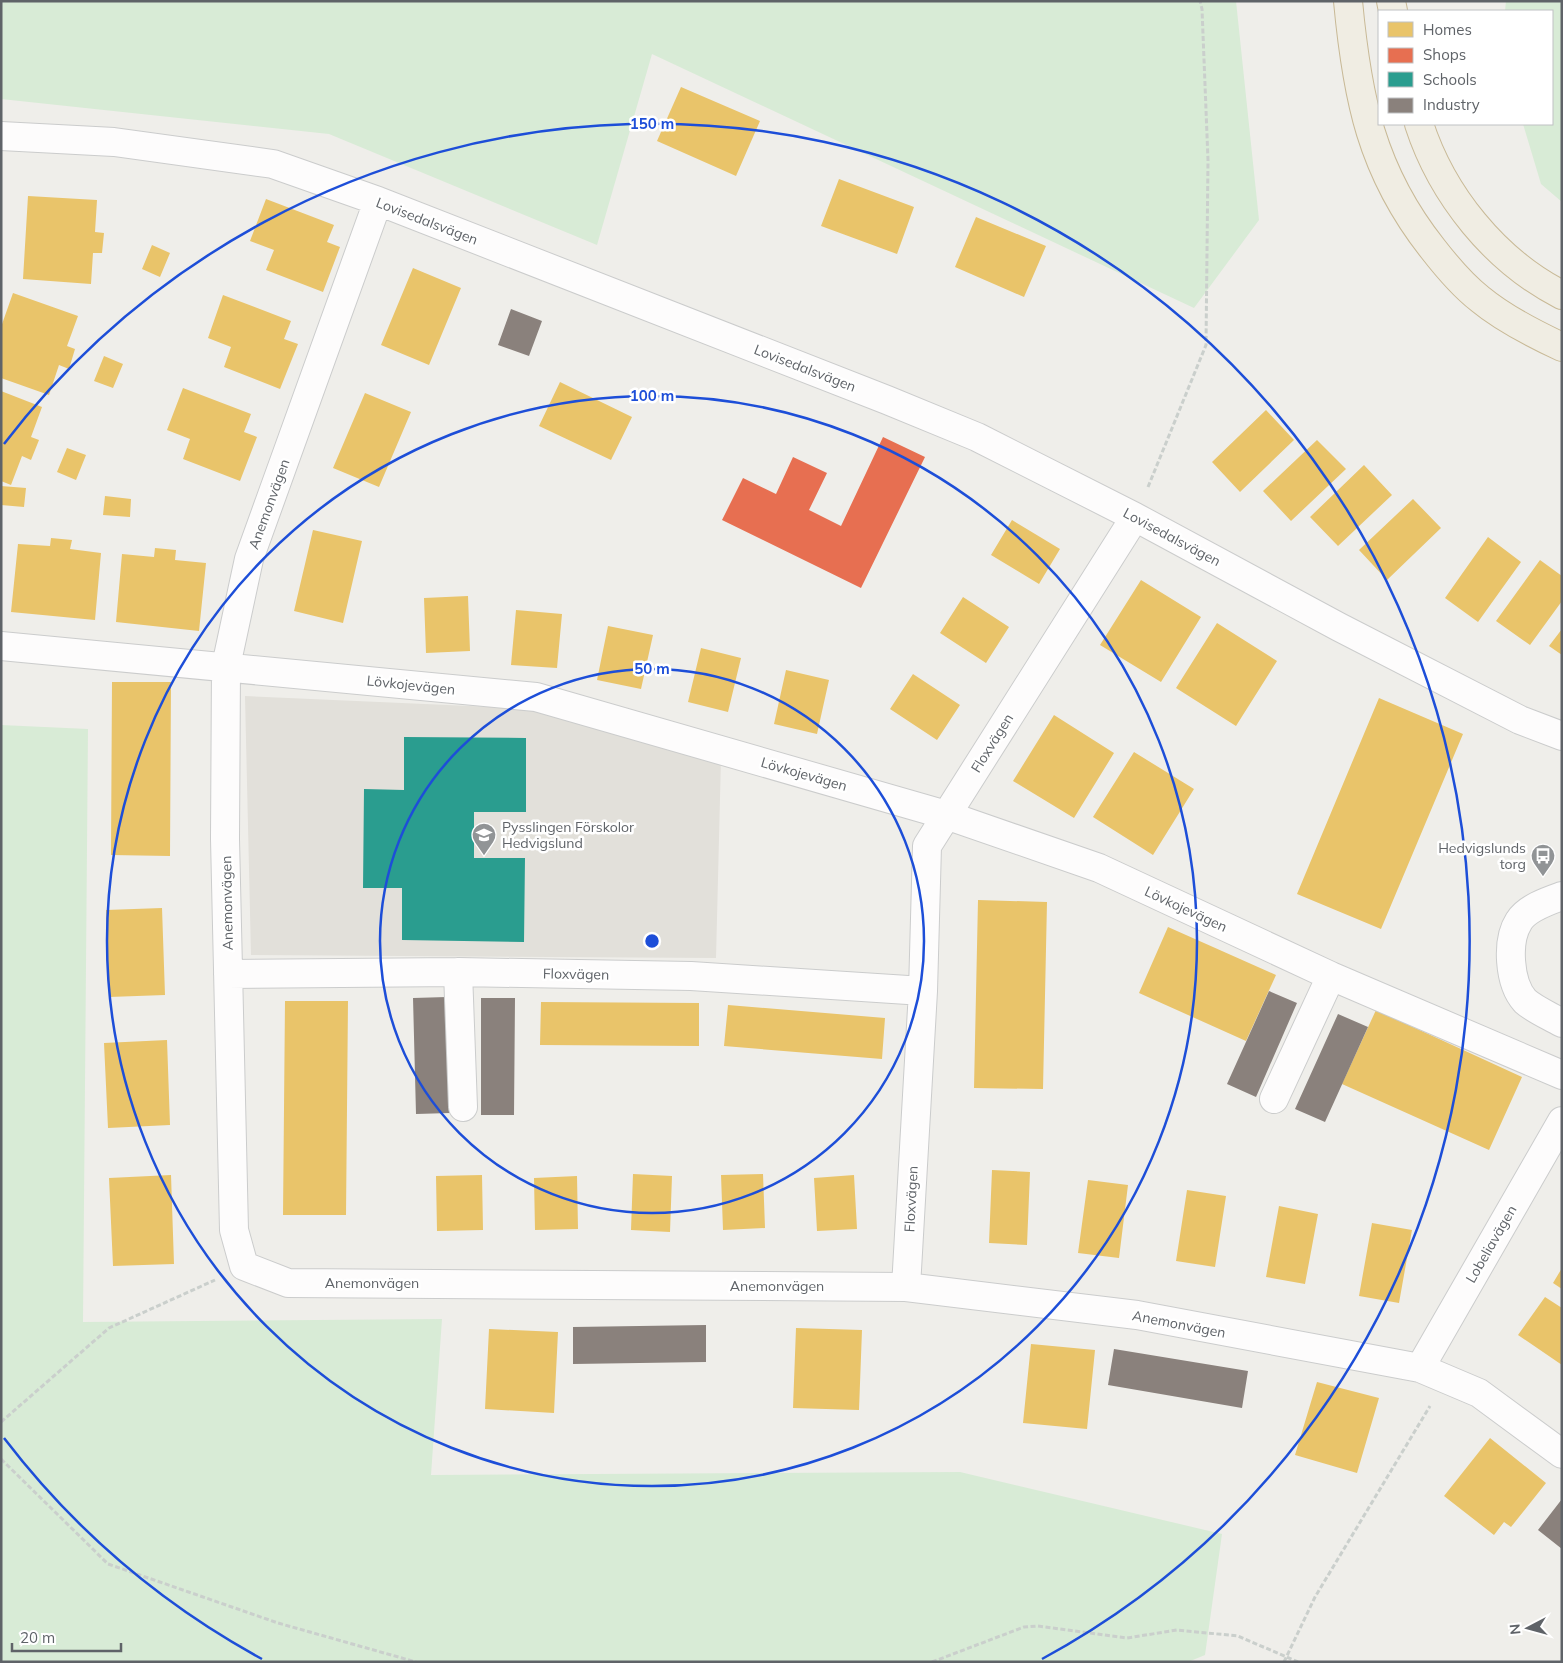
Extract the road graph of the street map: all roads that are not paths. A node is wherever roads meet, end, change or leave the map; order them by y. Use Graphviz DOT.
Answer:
graph roads {
  1 [pos="1348,1"];
  2 [pos="1419,125"];
  3 [pos="1,136"];
  4 [pos="378,201"];
  5 [pos="1562,295"];
  6 [pos="1562,348"];
  7 [pos="1135,517"];
  8 [pos="1,646"];
  9 [pos="226,666"];
  10 [pos="1562,736"];
  11 [pos="946,815"];
  12 [pos="1562,896"];
  13 [pos="458,972"];
  14 [pos="228,974"];
  15 [pos="1331,976"];
  16 [pos="923,991"];
  17 [pos="1562,1022"];
  18 [pos="1562,1075"];
  19 [pos="1274,1099"];
  20 [pos="463,1107"];
  21 [pos="1562,1121"];
  22 [pos="906,1287"];
  23 [pos="1420,1368"];
  24 [pos="1562,1454"];
  1 -- 6 [label="highway"];
  2 -- 5 [label="highway"];
  3 -- 4 [label="street, Lovisedalsvägen"];
  4 -- 7 [label="street, Lovisedalsvägen"];
  4 -- 9 [label="street, Anemonvägen"];
  7 -- 10 [label="street, Lovisedalsvägen"];
  7 -- 11 [label="street, Floxvägen"];
  8 -- 9 [label="street, Lövkojevägen"];
  9 -- 11 [label="street, Lövkojevägen"];
  9 -- 14 [label="street, Anemonvägen"];
  11 -- 15 [label="street, Lövkojevägen"];
  11 -- 16 [label="street, Floxvägen"];
  12 -- 17 [label="street"];
  13 -- 14 [label="street, Floxvägen"];
  13 -- 16 [label="street, Floxvägen"];
  13 -- 20 [label="street"];
  14 -- 22 [label="street, Anemonvägen"];
  15 -- 18 [label="street, Lövkojevägen"];
  15 -- 19 [label="street"];
  16 -- 22 [label="street, Floxvägen"];
  21 -- 23 [label="street, Lobeliavägen"];
  22 -- 23 [label="street, Anemonvägen"];
  23 -- 24 [label="street, Anemonvägen"];
}
